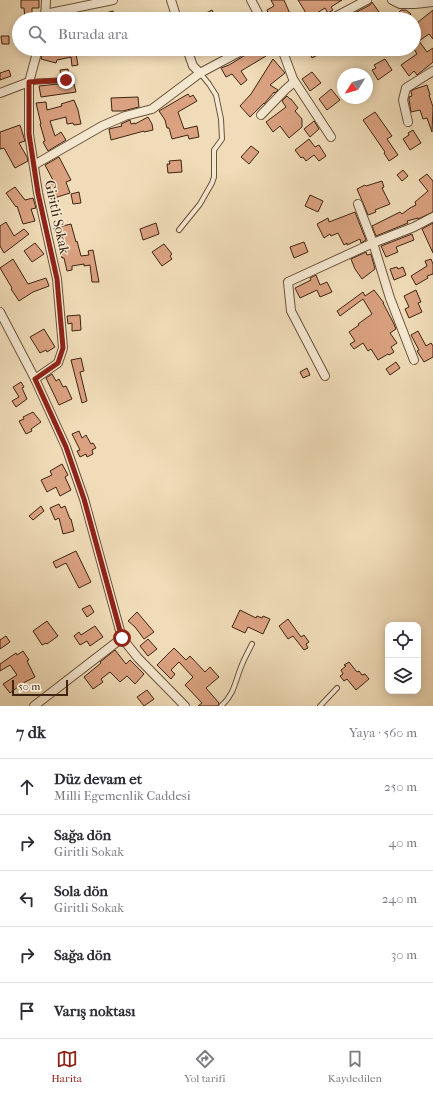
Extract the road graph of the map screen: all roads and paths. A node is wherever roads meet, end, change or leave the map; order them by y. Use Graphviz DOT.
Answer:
graph roads {
  1 [pos="46,0"];
  2 [pos="113,0"];
  3 [pos="171,0"];
  4 [pos="251,0"];
  5 [pos="367,0"];
  6 [pos="392,0"];
  7 [pos="433,1"];
  8 [pos="45,12"];
  9 [pos="65,12"];
  10 [pos="175,12"];
  11 [pos="257,12"];
  12 [pos="344,12"];
  13 [pos="36,56"];
  14 [pos="189,56"];
  15 [pos="232,56"];
  16 [pos="284,56"];
  17 [pos="433,71"];
  18 [pos="200,73"];
  19 [pos="66,80"];
  20 [pos="29,82"];
  21 [pos="294,82"];
  22 [pos="0,93"];
  23 [pos="261,115"];
  24 [pos="408,122"];
  25 [pos="331,137"];
  26 [pos="34,165"];
  27 [pos="358,204"];
  28 [pos="433,217"];
  29 [pos="179,230"];
  30 [pos="373,244"];
  31 [pos="0,312"];
  32 [pos="414,360"];
  33 [pos="325,376"];
  34 [pos="35,379"];
  35 [pos="122,638"];
  36 [pos="252,644"];
  37 [pos="337,688"];
  38 [pos="34,706"];
  39 [pos="184,706"];
  40 [pos="221,706"];
  41 [pos="320,706"];
  1 -- 8 [label="street"];
  2 -- 9 [label="street"];
  3 -- 10 [label="street"];
  4 -- 11 [label="street"];
  5 -- 12 [label="street"];
  6 -- 7 [label="street"];
  13 -- 20 [label="street, Giritli Sokak"];
  14 -- 18 [label="street"];
  15 -- 18 [label="street"];
  16 -- 21 [label="street"];
  17 -- 24 [label="street"];
  18 -- 26 [label="street"];
  18 -- 29 [label="lane"];
  19 -- 20 [label="lane"];
  20 -- 22 [label="street"];
  20 -- 26 [label="street, Giritli Sokak"];
  21 -- 23 [label="street"];
  21 -- 25 [label="street"];
  26 -- 34 [label="street, Giritli Sokak"];
  27 -- 30 [label="street"];
  28 -- 30 [label="street"];
  30 -- 32 [label="street"];
  30 -- 33 [label="street"];
  31 -- 34 [label="street"];
  34 -- 35 [label="street"];
  35 -- 38 [label="street"];
  35 -- 39 [label="street"];
  36 -- 40 [label="lane"];
  37 -- 41 [label="lane"];
}
